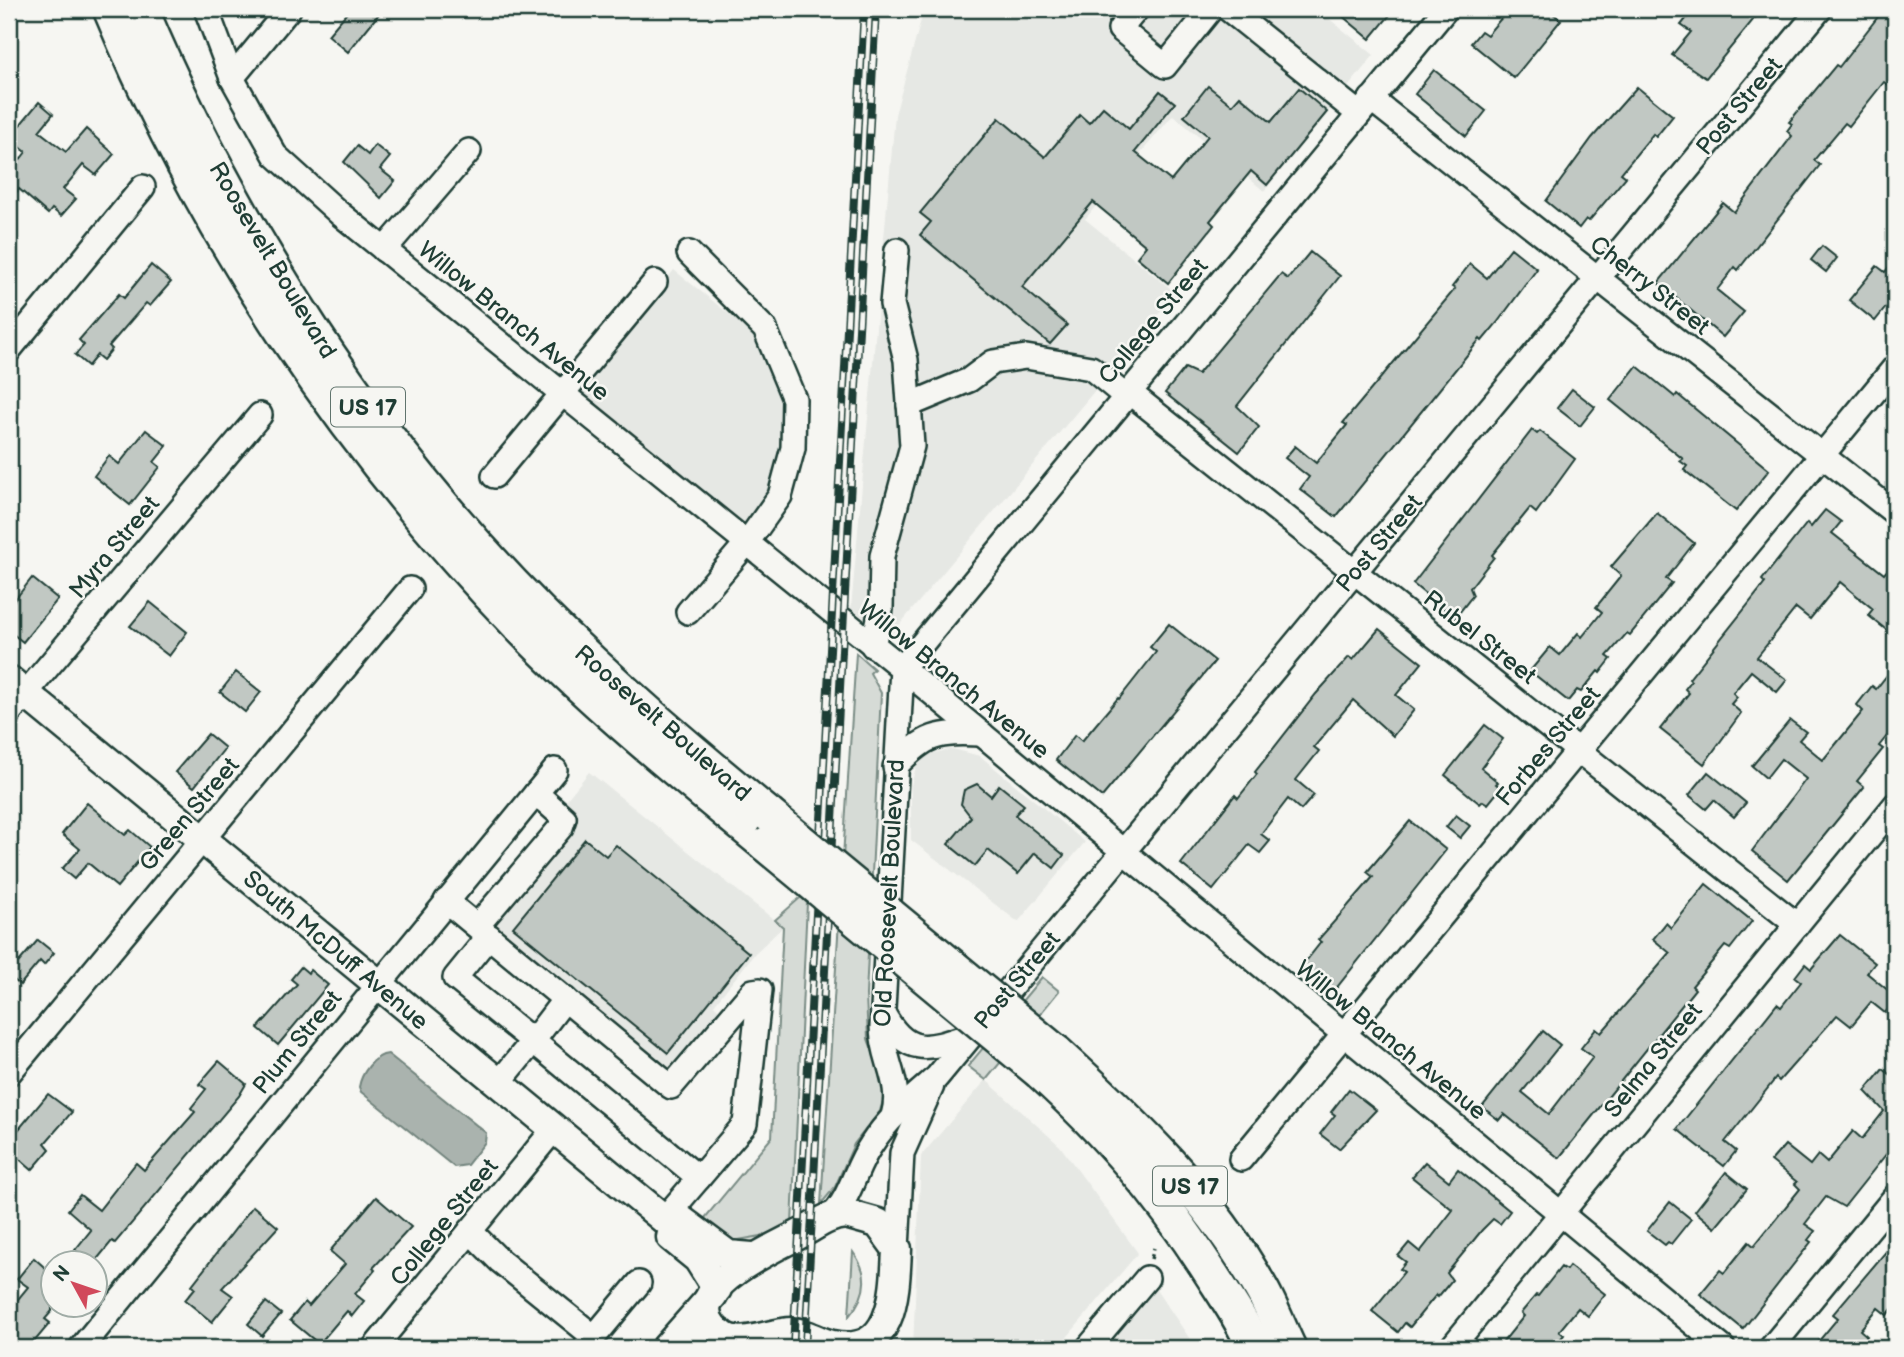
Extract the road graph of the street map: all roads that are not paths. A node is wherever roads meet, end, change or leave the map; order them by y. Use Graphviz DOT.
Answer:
graph roads {
  1 [pos="110,9"];
  2 [pos="141,9"];
  3 [pos="206,9"];
  4 [pos="289,9"];
  5 [pos="1137,9"];
  6 [pos="1211,9"];
  7 [pos="1228,9"];
  8 [pos="1446,9"];
  9 [pos="1820,9"];
  10 [pos="232,78"];
  11 [pos="1365,107"];
  12 [pos="469,151"];
  13 [pos="143,187"];
  14 [pos="384,250"];
  15 [pos="897,250"];
  16 [pos="689,253"];
  17 [pos="1598,277"];
  18 [pos="655,282"];
  19 [pos="9,350"];
  20 [pos="1895,367"];
  21 [pos="1127,394"];
  22 [pos="563,395"];
  23 [pos="909,405"];
  24 [pos="260,415"];
  25 [pos="1822,455"];
  26 [pos="494,476"];
  27 [pos="1895,513"];
  28 [pos="746,544"];
  29 [pos="1355,572"];
  30 [pos="410,589"];
  31 [pos="688,612"];
  32 [pos="873,646"];
  33 [pos="902,668"];
  34 [pos="14,695"];
  35 [pos="982,734"];
  36 [pos="1580,748"];
  37 [pos="895,767"];
  38 [pos="555,770"];
  39 [pos="536,793"];
  40 [pos="1895,806"];
  41 [pos="767,830"];
  42 [pos="202,839"];
  43 [pos="1122,852"];
  44 [pos="446,901"];
  45 [pos="1797,925"];
  46 [pos="483,931"];
  47 [pos="378,985"];
  48 [pos="565,999"];
  49 [pos="883,1013"];
  50 [pos="971,1035"];
  51 [pos="1344,1035"];
  52 [pos="533,1041"];
  53 [pos="1048,1062"];
  54 [pos="9,1073"];
  55 [pos="937,1077"];
  56 [pos="498,1084"];
  57 [pos="894,1116"];
  58 [pos="554,1129"];
  59 [pos="1241,1159"];
  60 [pos="699,1178"];
  61 [pos="1895,1197"];
  62 [pos="1562,1214"];
  63 [pos="831,1217"];
  64 [pos="664,1219"];
  65 [pos="470,1231"];
  66 [pos="897,1249"];
  67 [pos="752,1257"];
  68 [pos="1147,1278"];
  69 [pos="639,1283"];
  70 [pos="715,1292"];
  71 [pos="891,1302"];
  72 [pos="737,1341"];
  73 [pos="589,1342"];
  74 [pos="812,1342"];
  75 [pos="80,1348"];
  76 [pos="374,1348"];
  77 [pos="666,1348"];
  78 [pos="695,1348"];
  79 [pos="892,1348"];
  80 [pos="1088,1348"];
  81 [pos="1254,1348"];
  82 [pos="1289,1348"];
  83 [pos="1451,1348"];
  84 [pos="1723,1348"];
  85 [pos="1771,1348"];
  1 -- 41 [label="highway, Roosevelt Boulevard / US 17"];
  2 -- 41 [label="highway, Roosevelt Boulevard / US 17"];
  3 -- 10 [label="street, Willow Branch Avenue"];
  4 -- 10 [label="street"];
  5 -- 6 [label="street"];
  7 -- 11 [label="street, Cherry Street"];
  8 -- 11 [label="street, College Street"];
  9 -- 17 [label="street, Post Street"];
  10 -- 14 [label="street, Willow Branch Avenue"];
  11 -- 17 [label="street, Cherry Street"];
  11 -- 21 [label="street, College Street"];
  12 -- 14 [label="street"];
  13 -- 19 [label="street"];
  14 -- 22 [label="street, Willow Branch Avenue"];
  15 -- 23 [label="street"];
  16 -- 28 [label="street"];
  17 -- 25 [label="street, Cherry Street"];
  17 -- 29 [label="street, Post Street"];
  18 -- 22 [label="street"];
  20 -- 25 [label="street, Forbes Street"];
  21 -- 23 [label="street, Rubel Street"];
  21 -- 29 [label="street, Rubel Street"];
  21 -- 33 [label="street, College Street"];
  22 -- 26 [label="street"];
  22 -- 28 [label="street, Willow Branch Avenue"];
  23 -- 32 [label="street"];
  24 -- 34 [label="street, Myra Street"];
  25 -- 27 [label="street, Cherry Street"];
  25 -- 36 [label="street, Forbes Street"];
  28 -- 31 [label="street"];
  28 -- 32 [label="street, Willow Branch Avenue"];
  29 -- 36 [label="street, Rubel Street"];
  29 -- 43 [label="street, Post Street"];
  30 -- 42 [label="street, Green Street"];
  32 -- 33 [label="street, Willow Branch Avenue"];
  33 -- 35 [label="street, Willow Branch Avenue"];
  33 -- 37 [label="street, Old Roosevelt Boulevard"];
  34 -- 42 [label="main road, South McDuff Avenue"];
  35 -- 37 [label="street"];
  35 -- 43 [label="street, Willow Branch Avenue"];
  36 -- 45 [label="street, Rubel Street"];
  36 -- 51 [label="street, Forbes Street"];
  37 -- 49 [label="street, Old Roosevelt Boulevard"];
  38 -- 39 [label="street, Plum Street"];
  39 -- 44 [label="street, Plum Street"];
  39 -- 46 [label="street"];
  40 -- 45 [label="street, Selma Street"];
  41 -- 53 [label="highway, Roosevelt Boulevard / US 17, bridge"];
  42 -- 47 [label="main road, South McDuff Avenue"];
  42 -- 54 [label="street, Green Street"];
  43 -- 50 [label="street, Post Street"];
  43 -- 51 [label="street, Willow Branch Avenue"];
  44 -- 46 [label="street"];
  44 -- 47 [label="street, Plum Street"];
  45 -- 62 [label="street, Selma Street"];
  46 -- 48 [label="street"];
  46 -- 52 [label="street"];
  47 -- 56 [label="main road, South McDuff Avenue"];
  47 -- 75 [label="street, Plum Street"];
  48 -- 52 [label="street"];
  48 -- 60 [label="street"];
  49 -- 50 [label="street"];
  49 -- 57 [label="street, Old Roosevelt Boulevard"];
  50 -- 55 [label="street, Post Street"];
  51 -- 59 [label="street, Forbes Street"];
  51 -- 62 [label="street, Willow Branch Avenue"];
  52 -- 56 [label="street"];
  52 -- 60 [label="street"];
  53 -- 81 [label="highway, Roosevelt Boulevard / US 17"];
  53 -- 82 [label="highway, Roosevelt Boulevard / US 17"];
  55 -- 57 [label="street, Post Street"];
  55 -- 66 [label="street, Post Street"];
  56 -- 58 [label="main road, South McDuff Avenue"];
  57 -- 63 [label="street, Post Street"];
  58 -- 64 [label="main road, South McDuff Avenue"];
  58 -- 65 [label="street, College Street"];
  60 -- 64 [label="street"];
  61 -- 85 [label="street"];
  62 -- 83 [label="street, Selma Street"];
  62 -- 84 [label="street, Willow Branch Avenue"];
  63 -- 66 [label="main road"];
  63 -- 67 [label="main road"];
  64 -- 67 [label="main road, South McDuff Avenue"];
  64 -- 70 [label="main road, South McDuff Avenue"];
  65 -- 73 [label="street"];
  65 -- 76 [label="street, College Street"];
  66 -- 71 [label="main road"];
  67 -- 70 [label="main road"];
  68 -- 80 [label="street"];
  69 -- 73 [label="street"];
  70 -- 72 [label="main road"];
  70 -- 77 [label="main road"];
  71 -- 74 [label="main road"];
  71 -- 79 [label="main road"];
  72 -- 74 [label="main road"];
  72 -- 78 [label="main road"];
}
